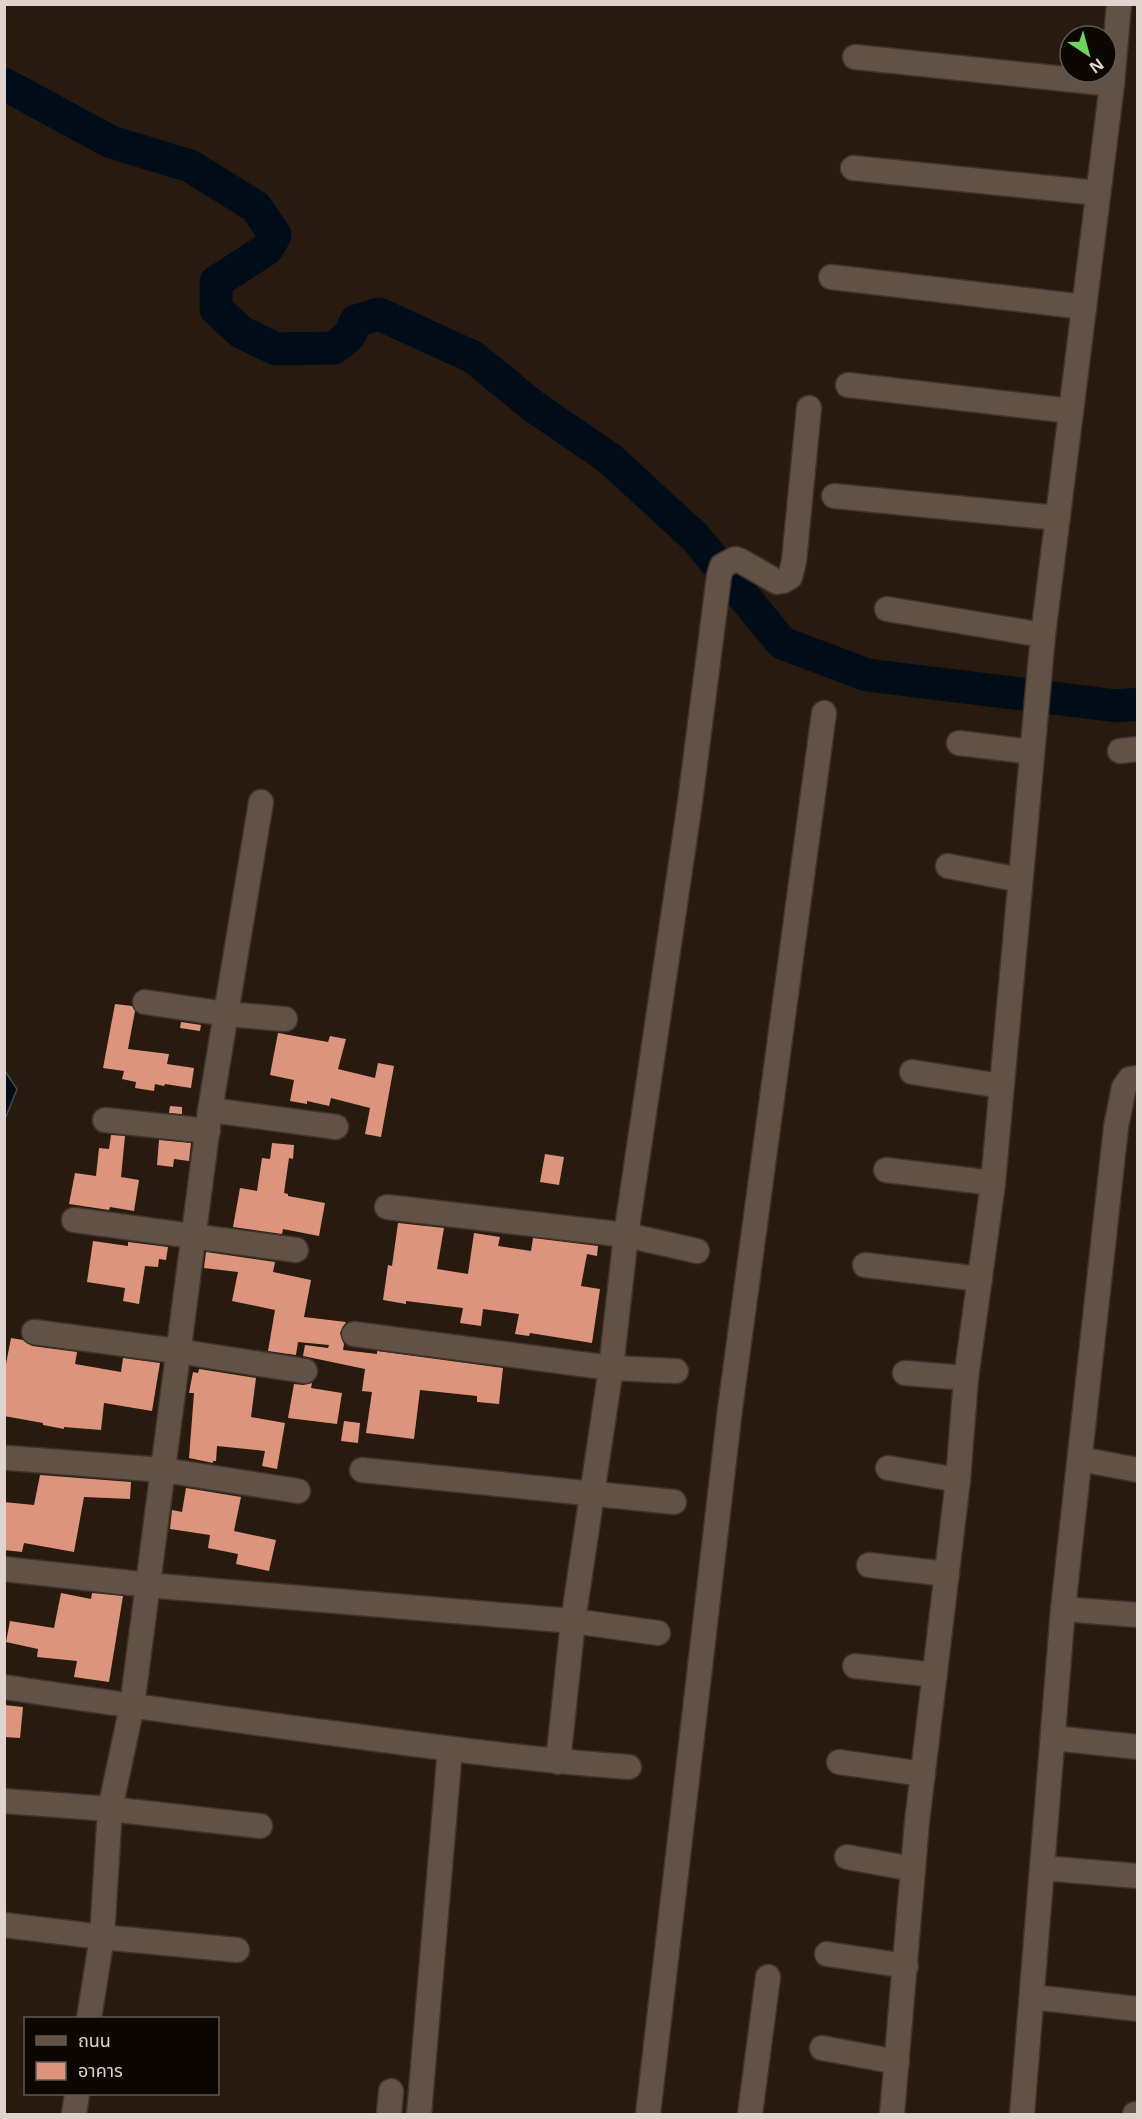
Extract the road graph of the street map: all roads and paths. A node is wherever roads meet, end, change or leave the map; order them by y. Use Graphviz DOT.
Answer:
graph roads {
  1 [pos="1119,4"];
  2 [pos="1117,24"];
  3 [pos="855,57"];
  4 [pos="1058,78"];
  5 [pos="1112,84"];
  6 [pos="853,168"];
  7 [pos="1098,193"];
  8 [pos="831,277"];
  9 [pos="1084,307"];
  10 [pos="848,385"];
  11 [pos="809,408"];
  12 [pos="1071,411"];
  13 [pos="834,496"];
  14 [pos="1058,518"];
  15 [pos="887,609"];
  16 [pos="1043,635"];
  17 [pos="824,713"];
  18 [pos="959,743"];
  19 [pos="1032,752"];
  20 [pos="261,802"];
  21 [pos="948,866"];
  22 [pos="1020,880"];
  23 [pos="145,1002"];
  24 [pos="226,1014"];
  25 [pos="285,1019"];
  26 [pos="912,1072"];
  27 [pos="1137,1078"];
  28 [pos="1001,1086"];
  29 [pos="105,1120"];
  30 [pos="209,1120"];
  31 [pos="336,1127"];
  32 [pos="886,1170"];
  33 [pos="993,1183"];
  34 [pos="387,1207"];
  35 [pos="74,1220"];
  36 [pos="626,1235"];
  37 [pos="195,1237"];
  38 [pos="296,1250"];
  39 [pos="697,1251"];
  40 [pos="865,1264"];
  41 [pos="980,1280"];
  42 [pos="34,1332"];
  43 [pos="354,1334"];
  44 [pos="177,1351"];
  45 [pos="611,1368"];
  46 [pos="305,1371"];
  47 [pos="676,1371"];
  48 [pos="905,1373"];
  49 [pos="966,1378"];
  50 [pos="9,1458"];
  51 [pos="1080,1459"];
  52 [pos="888,1468"];
  53 [pos="163,1470"];
  54 [pos="362,1470"];
  55 [pos="1137,1470"];
  56 [pos="958,1480"];
  57 [pos="298,1491"];
  58 [pos="591,1494"];
  59 [pos="674,1503"];
  60 [pos="869,1564"];
  61 [pos="4,1569"];
  62 [pos="947,1574"];
  63 [pos="148,1585"];
  64 [pos="1063,1609"];
  65 [pos="1137,1615"];
  66 [pos="573,1622"];
  67 [pos="658,1633"];
  68 [pos="855,1666"];
  69 [pos="935,1675"];
  70 [pos="4,1687"];
  71 [pos="132,1706"];
  72 [pos="1053,1738"];
  73 [pos="1137,1747"];
  74 [pos="450,1749"];
  75 [pos="558,1762"];
  76 [pos="839,1762"];
  77 [pos="629,1767"];
  78 [pos="922,1774"];
  79 [pos="4,1802"];
  80 [pos="110,1809"];
  81 [pos="260,1826"];
  82 [pos="847,1857"];
  83 [pos="1042,1868"];
  84 [pos="913,1869"];
  85 [pos="1137,1876"];
  86 [pos="4,1925"];
  87 [pos="102,1937"];
  88 [pos="237,1950"];
  89 [pos="827,1954"];
  90 [pos="906,1966"];
  91 [pos="768,1977"];
  92 [pos="1032,1997"];
  93 [pos="1137,2009"];
  94 [pos="89,2017"];
  95 [pos="822,2048"];
  96 [pos="897,2062"];
  97 [pos="77,2095"];
  98 [pos="74,2115"];
  99 [pos="419,2115"];
  100 [pos="648,2115"];
  101 [pos="750,2115"];
  102 [pos="892,2115"];
  103 [pos="1022,2115"];
  1 -- 2 [label="street"];
  3 -- 4 [label="street"];
  5 -- 7 [label="street"];
  6 -- 7 [label="street"];
  7 -- 9 [label="street"];
  8 -- 9 [label="street"];
  9 -- 12 [label="street"];
  10 -- 12 [label="street"];
  11 -- 36 [label="street"];
  12 -- 14 [label="street"];
  13 -- 14 [label="street"];
  14 -- 16 [label="street"];
  15 -- 16 [label="street"];
  16 -- 19 [label="street"];
  17 -- 100 [label="street"];
  18 -- 19 [label="street"];
  19 -- 22 [label="street"];
  20 -- 24 [label="street"];
  21 -- 22 [label="street"];
  22 -- 28 [label="street"];
  23 -- 24 [label="street"];
  24 -- 25 [label="street"];
  24 -- 30 [label="street"];
  26 -- 28 [label="street"];
  27 -- 51 [label="street"];
  28 -- 33 [label="street"];
  29 -- 30 [label="street"];
  30 -- 31 [label="street"];
  30 -- 37 [label="street"];
  32 -- 33 [label="street"];
  33 -- 41 [label="street"];
  34 -- 36 [label="street"];
  35 -- 37 [label="street"];
  36 -- 39 [label="street"];
  36 -- 45 [label="street"];
  37 -- 38 [label="street"];
  37 -- 44 [label="street"];
  40 -- 41 [label="street"];
  41 -- 49 [label="street"];
  42 -- 44 [label="street"];
  43 -- 45 [label="street"];
  44 -- 46 [label="street"];
  44 -- 53 [label="street"];
  45 -- 47 [label="street"];
  45 -- 58 [label="street"];
  48 -- 49 [label="street"];
  49 -- 56 [label="street"];
  50 -- 53 [label="street"];
  51 -- 55 [label="street"];
  51 -- 64 [label="street"];
  52 -- 56 [label="street"];
  53 -- 57 [label="street"];
  53 -- 63 [label="street"];
  54 -- 58 [label="street"];
  56 -- 62 [label="street"];
  58 -- 59 [label="street"];
  58 -- 66 [label="street"];
  60 -- 62 [label="street"];
  61 -- 63 [label="street"];
  62 -- 69 [label="street"];
  63 -- 66 [label="street"];
  63 -- 71 [label="street"];
  64 -- 65 [label="street"];
  64 -- 72 [label="street"];
  66 -- 67 [label="street"];
  66 -- 75 [label="street"];
  68 -- 69 [label="street"];
  69 -- 78 [label="street"];
  70 -- 71 [label="street"];
  71 -- 74 [label="street"];
  71 -- 80 [label="street"];
  72 -- 73 [label="street"];
  72 -- 83 [label="street"];
  74 -- 75 [label="street"];
  74 -- 99 [label="street"];
  75 -- 77 [label="street"];
  76 -- 78 [label="street"];
  78 -- 84 [label="street"];
  79 -- 80 [label="street"];
  80 -- 81 [label="street"];
  80 -- 87 [label="street"];
  82 -- 84 [label="street"];
  83 -- 85 [label="street"];
  83 -- 92 [label="street"];
  84 -- 90 [label="street"];
  86 -- 87 [label="street"];
  87 -- 88 [label="street"];
  87 -- 94 [label="street"];
  89 -- 90 [label="street"];
  90 -- 96 [label="street"];
  91 -- 101 [label="street"];
  92 -- 93 [label="street"];
  92 -- 103 [label="street"];
  95 -- 96 [label="street"];
  96 -- 102 [label="street"];
  97 -- 98 [label="street"];
}
